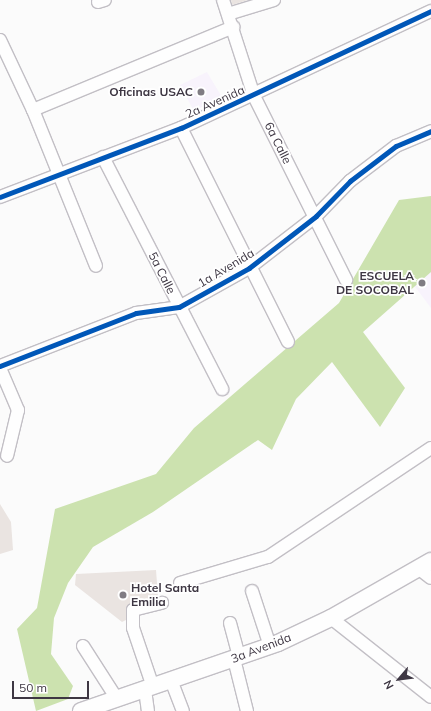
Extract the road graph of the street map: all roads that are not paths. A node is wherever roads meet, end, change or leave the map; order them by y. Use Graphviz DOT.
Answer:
graph roads {
  1 [pos="223,0"];
  2 [pos="274,0"];
  3 [pos="431,11"];
  4 [pos="228,14"];
  5 [pos="232,27"];
  6 [pos="0,40"];
  7 [pos="254,96"];
  8 [pos="33,110"];
  9 [pos="181,128"];
  10 [pos="431,131"];
  11 [pos="104,157"];
  12 [pos="60,175"];
  13 [pos="0,197"];
  14 [pos="316,216"];
  15 [pos="96,266"];
  16 [pos="249,268"];
  17 [pos="346,280"];
  18 [pos="179,307"];
  19 [pos="288,342"];
  20 [pos="0,367"];
  21 [pos="222,389"];
  22 [pos="431,448"];
  23 [pos="7,456"];
  24 [pos="425,564"];
  25 [pos="431,578"];
  26 [pos="180,583"];
  27 [pos="252,591"];
  28 [pos="162,603"];
  29 [pos="331,618"];
  30 [pos="230,623"];
  31 [pos="83,646"];
  32 [pos="270,646"];
  33 [pos="236,658"];
  34 [pos="171,680"];
  35 [pos="149,688"];
  36 [pos="431,697"];
  37 [pos="117,699"];
  38 [pos="81,711"];
  39 [pos="148,711"];
  40 [pos="183,711"];
  41 [pos="247,711"];
  1 -- 4 [label="street, 6a Calle"];
  2 -- 4 [label="street"];
  3 -- 7 [label="street, 2a Avenida"];
  4 -- 5 [label="street, 6a Calle"];
  5 -- 7 [label="street, 6a Calle"];
  5 -- 8 [label="street"];
  6 -- 8 [label="street"];
  7 -- 9 [label="street, 2a Avenida"];
  7 -- 14 [label="street, 6a Calle"];
  8 -- 12 [label="street"];
  9 -- 11 [label="street, 2a Avenida"];
  9 -- 16 [label="street"];
  10 -- 14 [label="street, 1a Avenida"];
  11 -- 12 [label="street, 2a Avenida"];
  11 -- 18 [label="street, 5a Calle"];
  12 -- 13 [label="street, 2a Avenida"];
  12 -- 15 [label="street"];
  14 -- 16 [label="street, 1a Avenida"];
  14 -- 17 [label="street, 6a Calle"];
  16 -- 18 [label="street, 1a Avenida"];
  16 -- 19 [label="street"];
  18 -- 20 [label="street, 1a Avenida"];
  18 -- 21 [label="street, 5a Calle"];
  20 -- 23 [label="street"];
  22 -- 26 [label="street"];
  24 -- 25 [label="street"];
  24 -- 29 [label="main road, 3a Avenida"];
  27 -- 32 [label="street"];
  28 -- 35 [label="street"];
  29 -- 32 [label="main road, 3a Avenida"];
  29 -- 36 [label="street"];
  30 -- 33 [label="street"];
  31 -- 37 [label="street"];
  32 -- 33 [label="main road, 3a Avenida"];
  33 -- 34 [label="main road, 3a Avenida"];
  33 -- 41 [label="street"];
  34 -- 35 [label="main road, 3a Avenida"];
  34 -- 40 [label="street"];
  35 -- 37 [label="main road, 3a Avenida"];
  35 -- 39 [label="street"];
  37 -- 38 [label="main road, 3a Avenida"];
}
